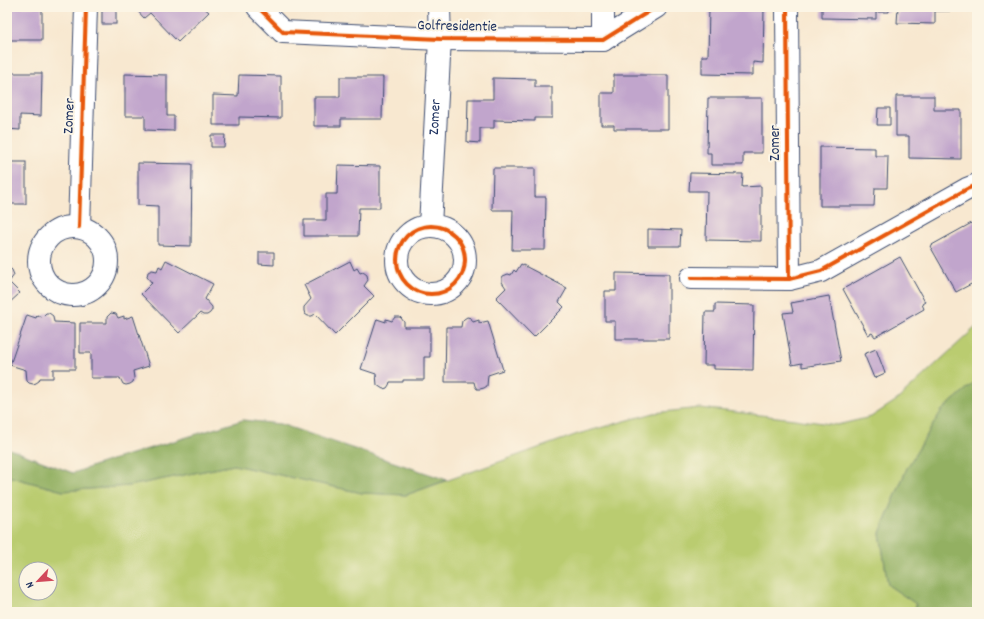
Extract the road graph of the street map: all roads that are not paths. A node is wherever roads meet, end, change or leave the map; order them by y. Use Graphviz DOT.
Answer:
graph roads {
  1 [pos="86,7"];
  2 [pos="258,7"];
  3 [pos="439,7"];
  4 [pos="603,7"];
  5 [pos="656,7"];
  6 [pos="787,7"];
  7 [pos="440,39"];
  8 [pos="603,40"];
  9 [pos="977,186"];
  10 [pos="79,226"];
  11 [pos="430,226"];
  12 [pos="691,278"];
  13 [pos="789,279"];
  1 -- 10 [label="street, Zomer"];
  2 -- 7 [label="street, Golfresidentie"];
  3 -- 7 [label="street, Zomer"];
  4 -- 8 [label="street"];
  5 -- 8 [label="street"];
  6 -- 13 [label="street, Zomer"];
  7 -- 8 [label="street, Golfresidentie"];
  7 -- 11 [label="street, Zomer"];
  9 -- 13 [label="street"];
  12 -- 13 [label="street"];
}
